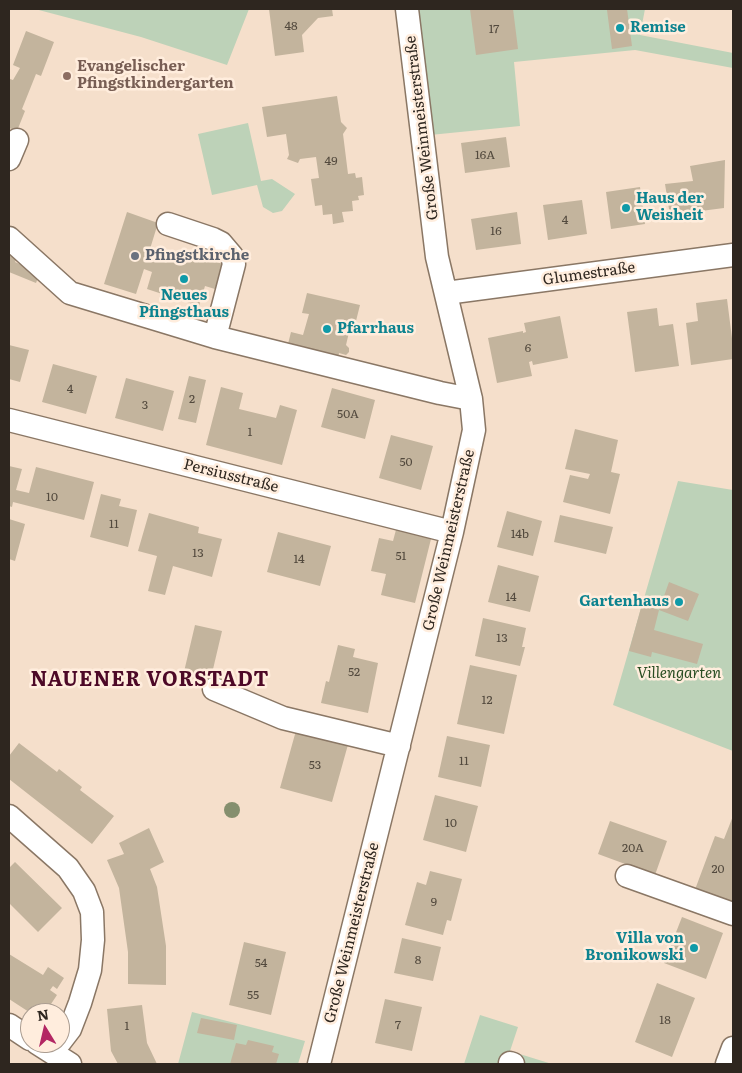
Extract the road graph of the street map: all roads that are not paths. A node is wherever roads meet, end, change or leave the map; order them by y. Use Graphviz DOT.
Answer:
graph roads {
  1 [pos="408,9"];
  2 [pos="168,224"];
  3 [pos="9,238"];
  4 [pos="733,255"];
  5 [pos="446,293"];
  6 [pos="215,337"];
  7 [pos="471,398"];
  8 [pos="9,420"];
  9 [pos="452,532"];
  10 [pos="214,689"];
  11 [pos="399,746"];
  12 [pos="9,816"];
  13 [pos="627,876"];
  14 [pos="733,914"];
  15 [pos="9,1025"];
  16 [pos="70,1029"];
  17 [pos="20,1032"];
  18 [pos="733,1048"];
  19 [pos="319,1064"];
  20 [pos="727,1064"];
  1 -- 5 [label="street, Große Weinmeisterstraße"];
  2 -- 6 [label="street"];
  3 -- 6 [label="street"];
  4 -- 5 [label="street, Glumestraße"];
  5 -- 7 [label="street, Große Weinmeisterstraße"];
  6 -- 7 [label="street"];
  7 -- 9 [label="street, Große Weinmeisterstraße"];
  8 -- 9 [label="street, Persiusstraße"];
  9 -- 11 [label="street, Große Weinmeisterstraße"];
  10 -- 11 [label="street"];
  11 -- 19 [label="street, Große Weinmeisterstraße"];
  12 -- 16 [label="street"];
  13 -- 14 [label="street"];
  15 -- 17 [label="street"];
  18 -- 20 [label="street"];
}
